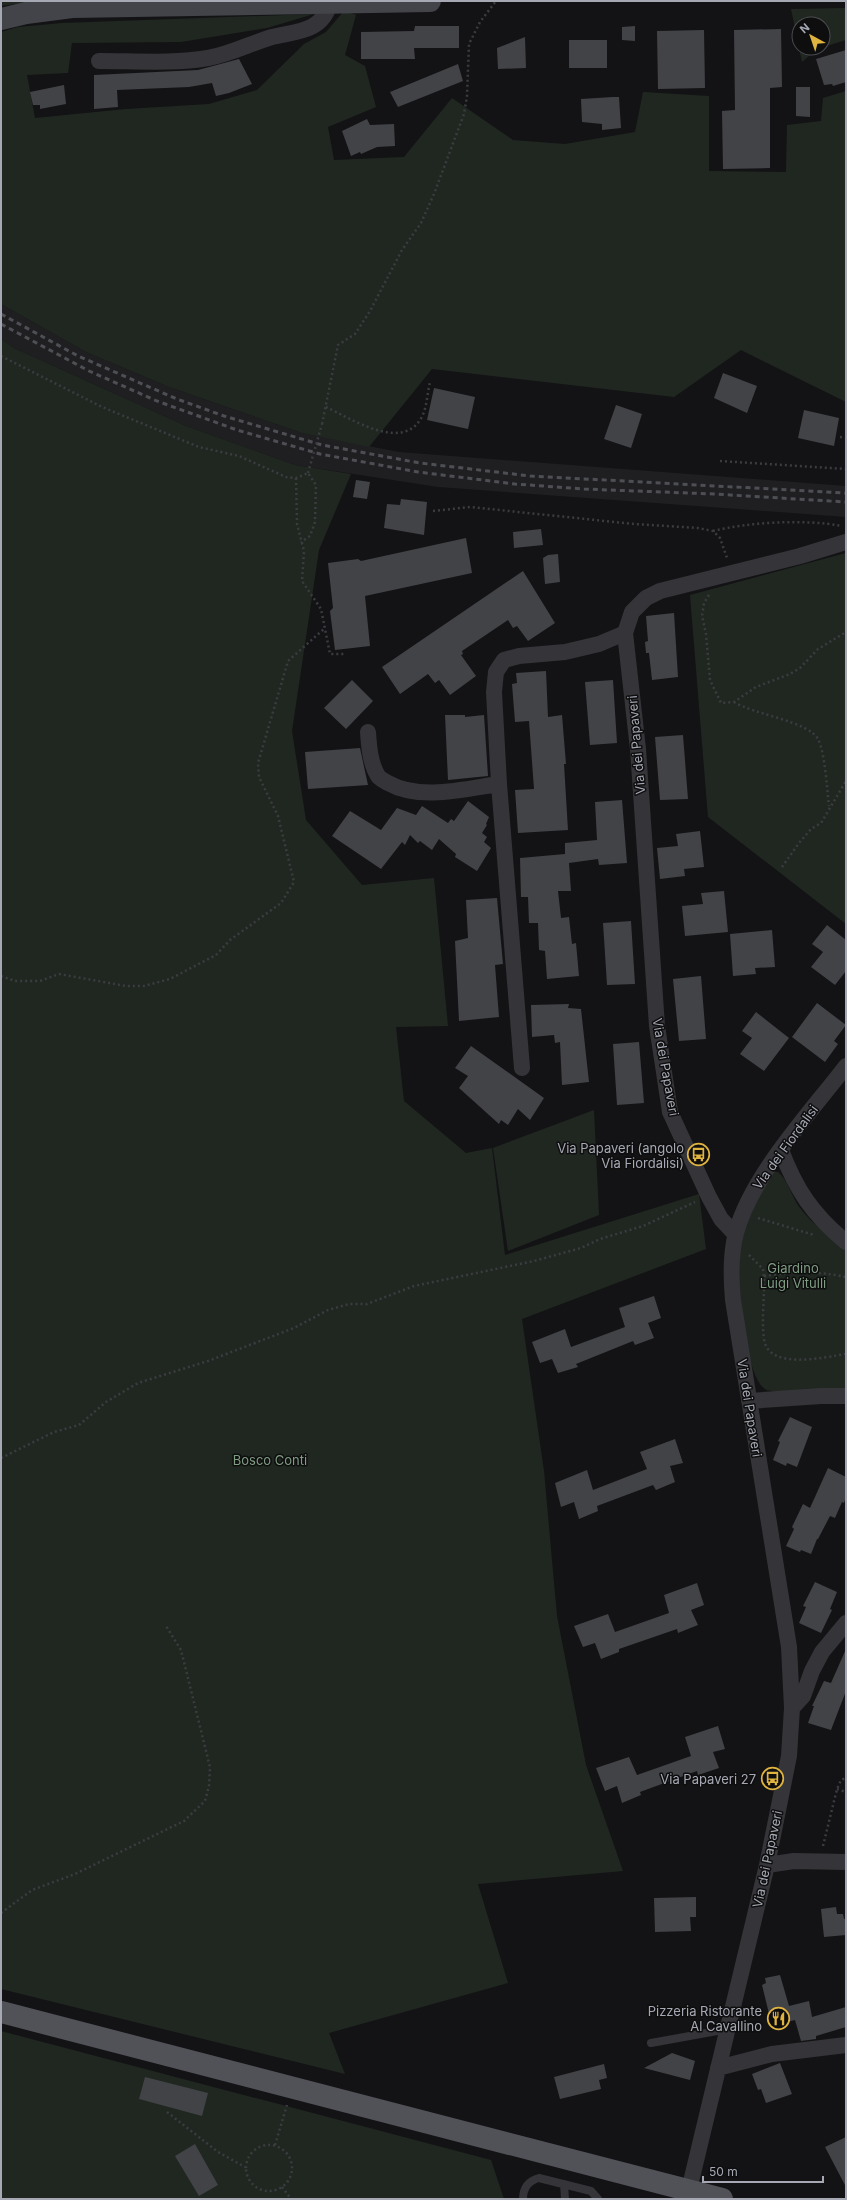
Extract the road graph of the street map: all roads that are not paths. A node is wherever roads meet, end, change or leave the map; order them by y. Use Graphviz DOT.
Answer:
graph roads {
  1 [pos="430,1"];
  2 [pos="330,2"];
  3 [pos="1,19"];
  4 [pos="99,61"];
  5 [pos="846,542"];
  6 [pos="626,633"];
  7 [pos="368,732"];
  8 [pos="499,784"];
  9 [pos="846,1066"];
  10 [pos="522,1068"];
  11 [pos="780,1150"];
  12 [pos="734,1240"];
  13 [pos="845,1241"];
  14 [pos="846,1396"];
  15 [pos="749,1401"];
  16 [pos="846,1624"];
  17 [pos="792,1708"];
  18 [pos="846,1862"];
  19 [pos="767,1865"];
  20 [pos="1,2012"];
  21 [pos="728,2029"];
  22 [pos="651,2042"];
  23 [pos="846,2045"];
  24 [pos="718,2068"];
  25 [pos="564,2184"];
  26 [pos="690,2190"];
  27 [pos="523,2199"];
  28 [pos="565,2199"];
  29 [pos="598,2199"];
  30 [pos="722,2199"];
  1 -- 2 [label="main road"];
  2 -- 3 [label="main road"];
  2 -- 4 [label="street"];
  5 -- 6 [label="street, Via dei Papaveri"];
  6 -- 8 [label="street"];
  6 -- 12 [label="street, Via dei Papaveri"];
  7 -- 8 [label="street"];
  8 -- 10 [label="street"];
  9 -- 11 [label="street, Via dei Fiordalisi"];
  11 -- 12 [label="street, Via dei Fiordalisi"];
  11 -- 13 [label="street"];
  12 -- 15 [label="street, Via dei Papaveri"];
  14 -- 15 [label="street"];
  15 -- 17 [label="street, Via dei Papaveri"];
  16 -- 17 [label="street"];
  17 -- 19 [label="street, Via dei Papaveri"];
  18 -- 19 [label="street"];
  19 -- 21 [label="street, Via dei Papaveri"];
  20 -- 26 [label="main road"];
  21 -- 22 [label="lane"];
  21 -- 24 [label="street, Via dei Papaveri"];
  23 -- 24 [label="street"];
  24 -- 26 [label="street, Via dei Papaveri"];
  25 -- 27 [label="lane"];
  25 -- 28 [label="lane"];
  25 -- 29 [label="lane"];
  26 -- 30 [label="main road"];
}
